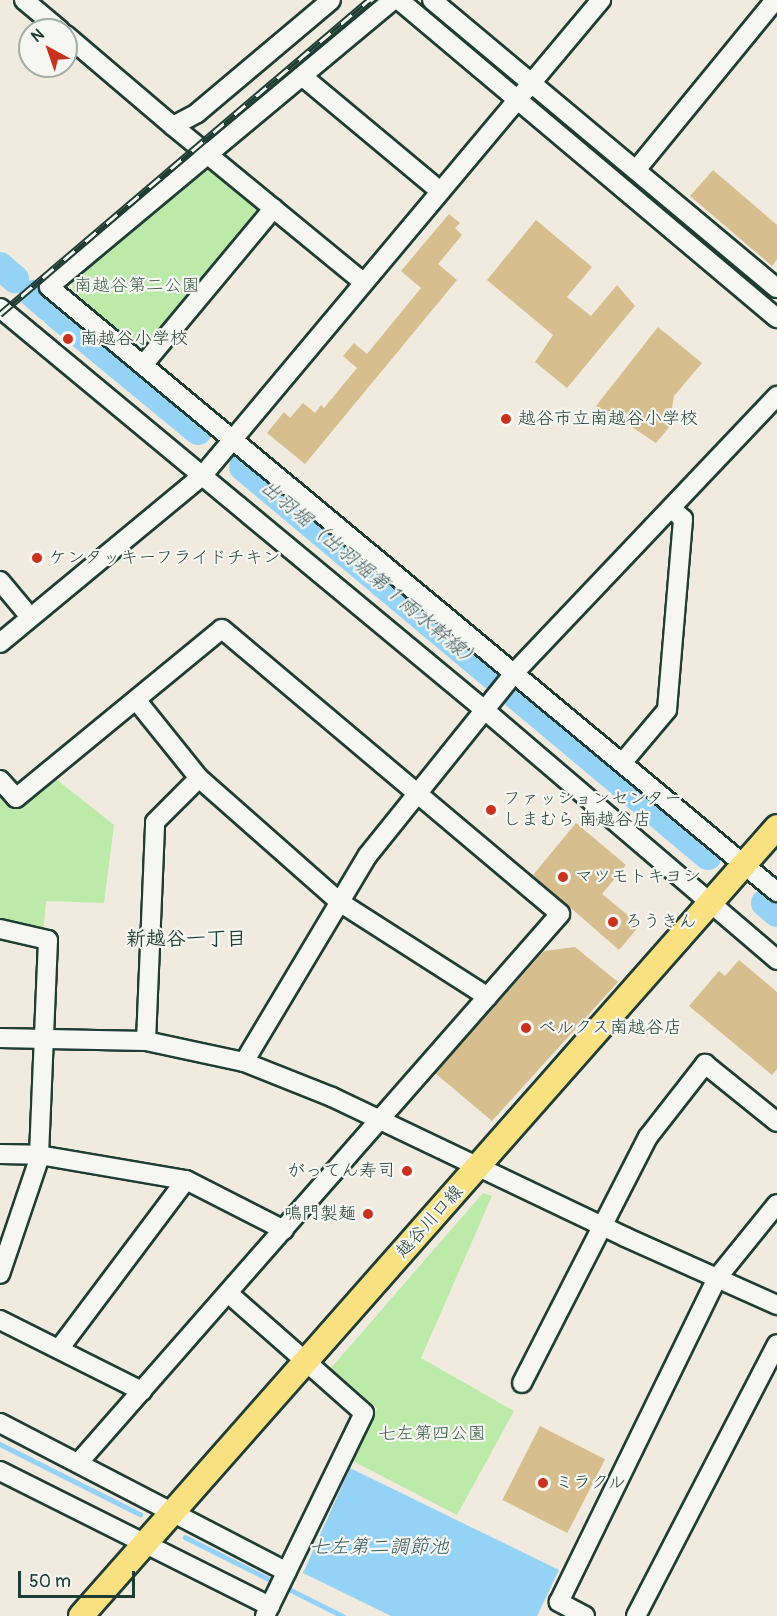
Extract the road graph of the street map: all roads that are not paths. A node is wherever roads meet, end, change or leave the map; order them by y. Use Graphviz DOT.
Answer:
graph roads {
  1 [pos="24,0"];
  2 [pos="331,0"];
  3 [pos="393,0"];
  4 [pos="399,0"];
  5 [pos="432,0"];
  6 [pos="601,0"];
  7 [pos="775,0"];
  8 [pos="46,18"];
  9 [pos="78,45"];
  10 [pos="302,76"];
  11 [pos="531,83"];
  12 [pos="518,99"];
  13 [pos="173,126"];
  14 [pos="208,154"];
  15 [pos="636,170"];
  16 [pos="440,191"];
  17 [pos="274,208"];
  18 [pos="363,282"];
  19 [pos="777,288"];
  20 [pos="0,308"];
  21 [pos="777,318"];
  22 [pos="143,365"];
  23 [pos="777,396"];
  24 [pos="234,439"];
  25 [pos="203,475"];
  26 [pos="671,508"];
  27 [pos="0,581"];
  28 [pos="30,617"];
  29 [pos="0,643"];
  30 [pos="515,672"];
  31 [pos="137,701"];
  32 [pos="487,712"];
  33 [pos="623,762"];
  34 [pos="199,778"];
  35 [pos="0,780"];
  36 [pos="420,794"];
  37 [pos="777,827"];
  38 [pos="744,864"];
  39 [pos="777,892"];
  40 [pos="341,903"];
  41 [pos="710,903"];
  42 [pos="0,929"];
  43 [pos="777,960"];
  44 [pos="488,997"];
  45 [pos="0,1038"];
  46 [pos="42,1038"];
  47 [pos="146,1041"];
  48 [pos="244,1062"];
  49 [pos="380,1121"];
  50 [pos="777,1122"];
  51 [pos="0,1154"];
  52 [pos="39,1155"];
  53 [pos="478,1168"];
  54 [pos="186,1180"];
  55 [pos="777,1204"];
  56 [pos="603,1226"];
  57 [pos="284,1230"];
  58 [pos="0,1274"];
  59 [pos="717,1278"];
  60 [pos="228,1293"];
  61 [pos="777,1305"];
  62 [pos="0,1320"];
  63 [pos="777,1344"];
  64 [pos="60,1349"];
  65 [pos="305,1361"];
  66 [pos="522,1383"];
  67 [pos="142,1391"];
  68 [pos="0,1423"];
  69 [pos="79,1462"];
  70 [pos="0,1471"];
  71 [pos="173,1511"];
  72 [pos="144,1544"];
  73 [pos="286,1572"];
  74 [pos="267,1611"];
  75 [pos="81,1616"];
  76 [pos="585,1616"];
  77 [pos="636,1616"];
  1 -- 8 [label="street"];
  2 -- 13 [label="street"];
  3 -- 10 [label="street"];
  4 -- 12 [label="street"];
  5 -- 11 [label="street"];
  6 -- 11 [label="street"];
  7 -- 15 [label="street"];
  9 -- 13 [label="street"];
  10 -- 14 [label="street"];
  10 -- 16 [label="street"];
  11 -- 12 [label="street"];
  11 -- 15 [label="street"];
  12 -- 16 [label="street"];
  12 -- 21 [label="street"];
  13 -- 14 [label="street"];
  14 -- 17 [label="street"];
  14 -- 22 [label="street"];
  15 -- 19 [label="street"];
  16 -- 18 [label="street"];
  17 -- 18 [label="street"];
  17 -- 22 [label="street"];
  18 -- 24 [label="street"];
  20 -- 25 [label="street"];
  22 -- 24 [label="street"];
  23 -- 26 [label="street"];
  24 -- 25 [label="street"];
  24 -- 30 [label="street"];
  25 -- 28 [label="street"];
  25 -- 32 [label="street"];
  26 -- 30 [label="street"];
  26 -- 33 [label="street"];
  27 -- 28 [label="street"];
  28 -- 29 [label="street"];
  30 -- 32 [label="street"];
  30 -- 33 [label="street"];
  31 -- 34 [label="street"];
  31 -- 35 [label="street"];
  31 -- 36 [label="street"];
  32 -- 36 [label="street"];
  32 -- 41 [label="street"];
  33 -- 38 [label="street"];
  34 -- 40 [label="street"];
  34 -- 47 [label="street"];
  36 -- 40 [label="street"];
  36 -- 44 [label="street"];
  37 -- 38 [label="main road, 越谷川口線"];
  38 -- 39 [label="street"];
  38 -- 41 [label="main road, 越谷川口線"];
  40 -- 44 [label="street"];
  40 -- 48 [label="street"];
  41 -- 43 [label="street"];
  41 -- 53 [label="main road, 越谷川口線"];
  42 -- 46 [label="street"];
  44 -- 49 [label="street"];
  45 -- 46 [label="street"];
  46 -- 47 [label="street"];
  46 -- 52 [label="street"];
  47 -- 48 [label="street"];
  48 -- 49 [label="street"];
  49 -- 53 [label="street"];
  49 -- 57 [label="street"];
  50 -- 56 [label="street"];
  51 -- 52 [label="street"];
  52 -- 54 [label="street"];
  52 -- 58 [label="street"];
  53 -- 56 [label="street"];
  53 -- 65 [label="main road, 越谷川口線"];
  54 -- 57 [label="street"];
  54 -- 64 [label="street"];
  55 -- 59 [label="street"];
  56 -- 59 [label="street"];
  56 -- 66 [label="street"];
  57 -- 60 [label="street"];
  59 -- 61 [label="street"];
  59 -- 76 [label="street"];
  60 -- 65 [label="street"];
  60 -- 67 [label="street"];
  62 -- 64 [label="street"];
  63 -- 77 [label="street"];
  64 -- 67 [label="street"];
  65 -- 71 [label="main road, 越谷川口線"];
  65 -- 73 [label="street"];
  67 -- 69 [label="street"];
  68 -- 69 [label="street"];
  69 -- 71 [label="street"];
  70 -- 72 [label="street"];
  71 -- 72 [label="main road, 越谷川口線"];
  71 -- 73 [label="street"];
  72 -- 74 [label="street"];
  72 -- 75 [label="main road, 越谷川口線"];
  73 -- 74 [label="street"];
}
